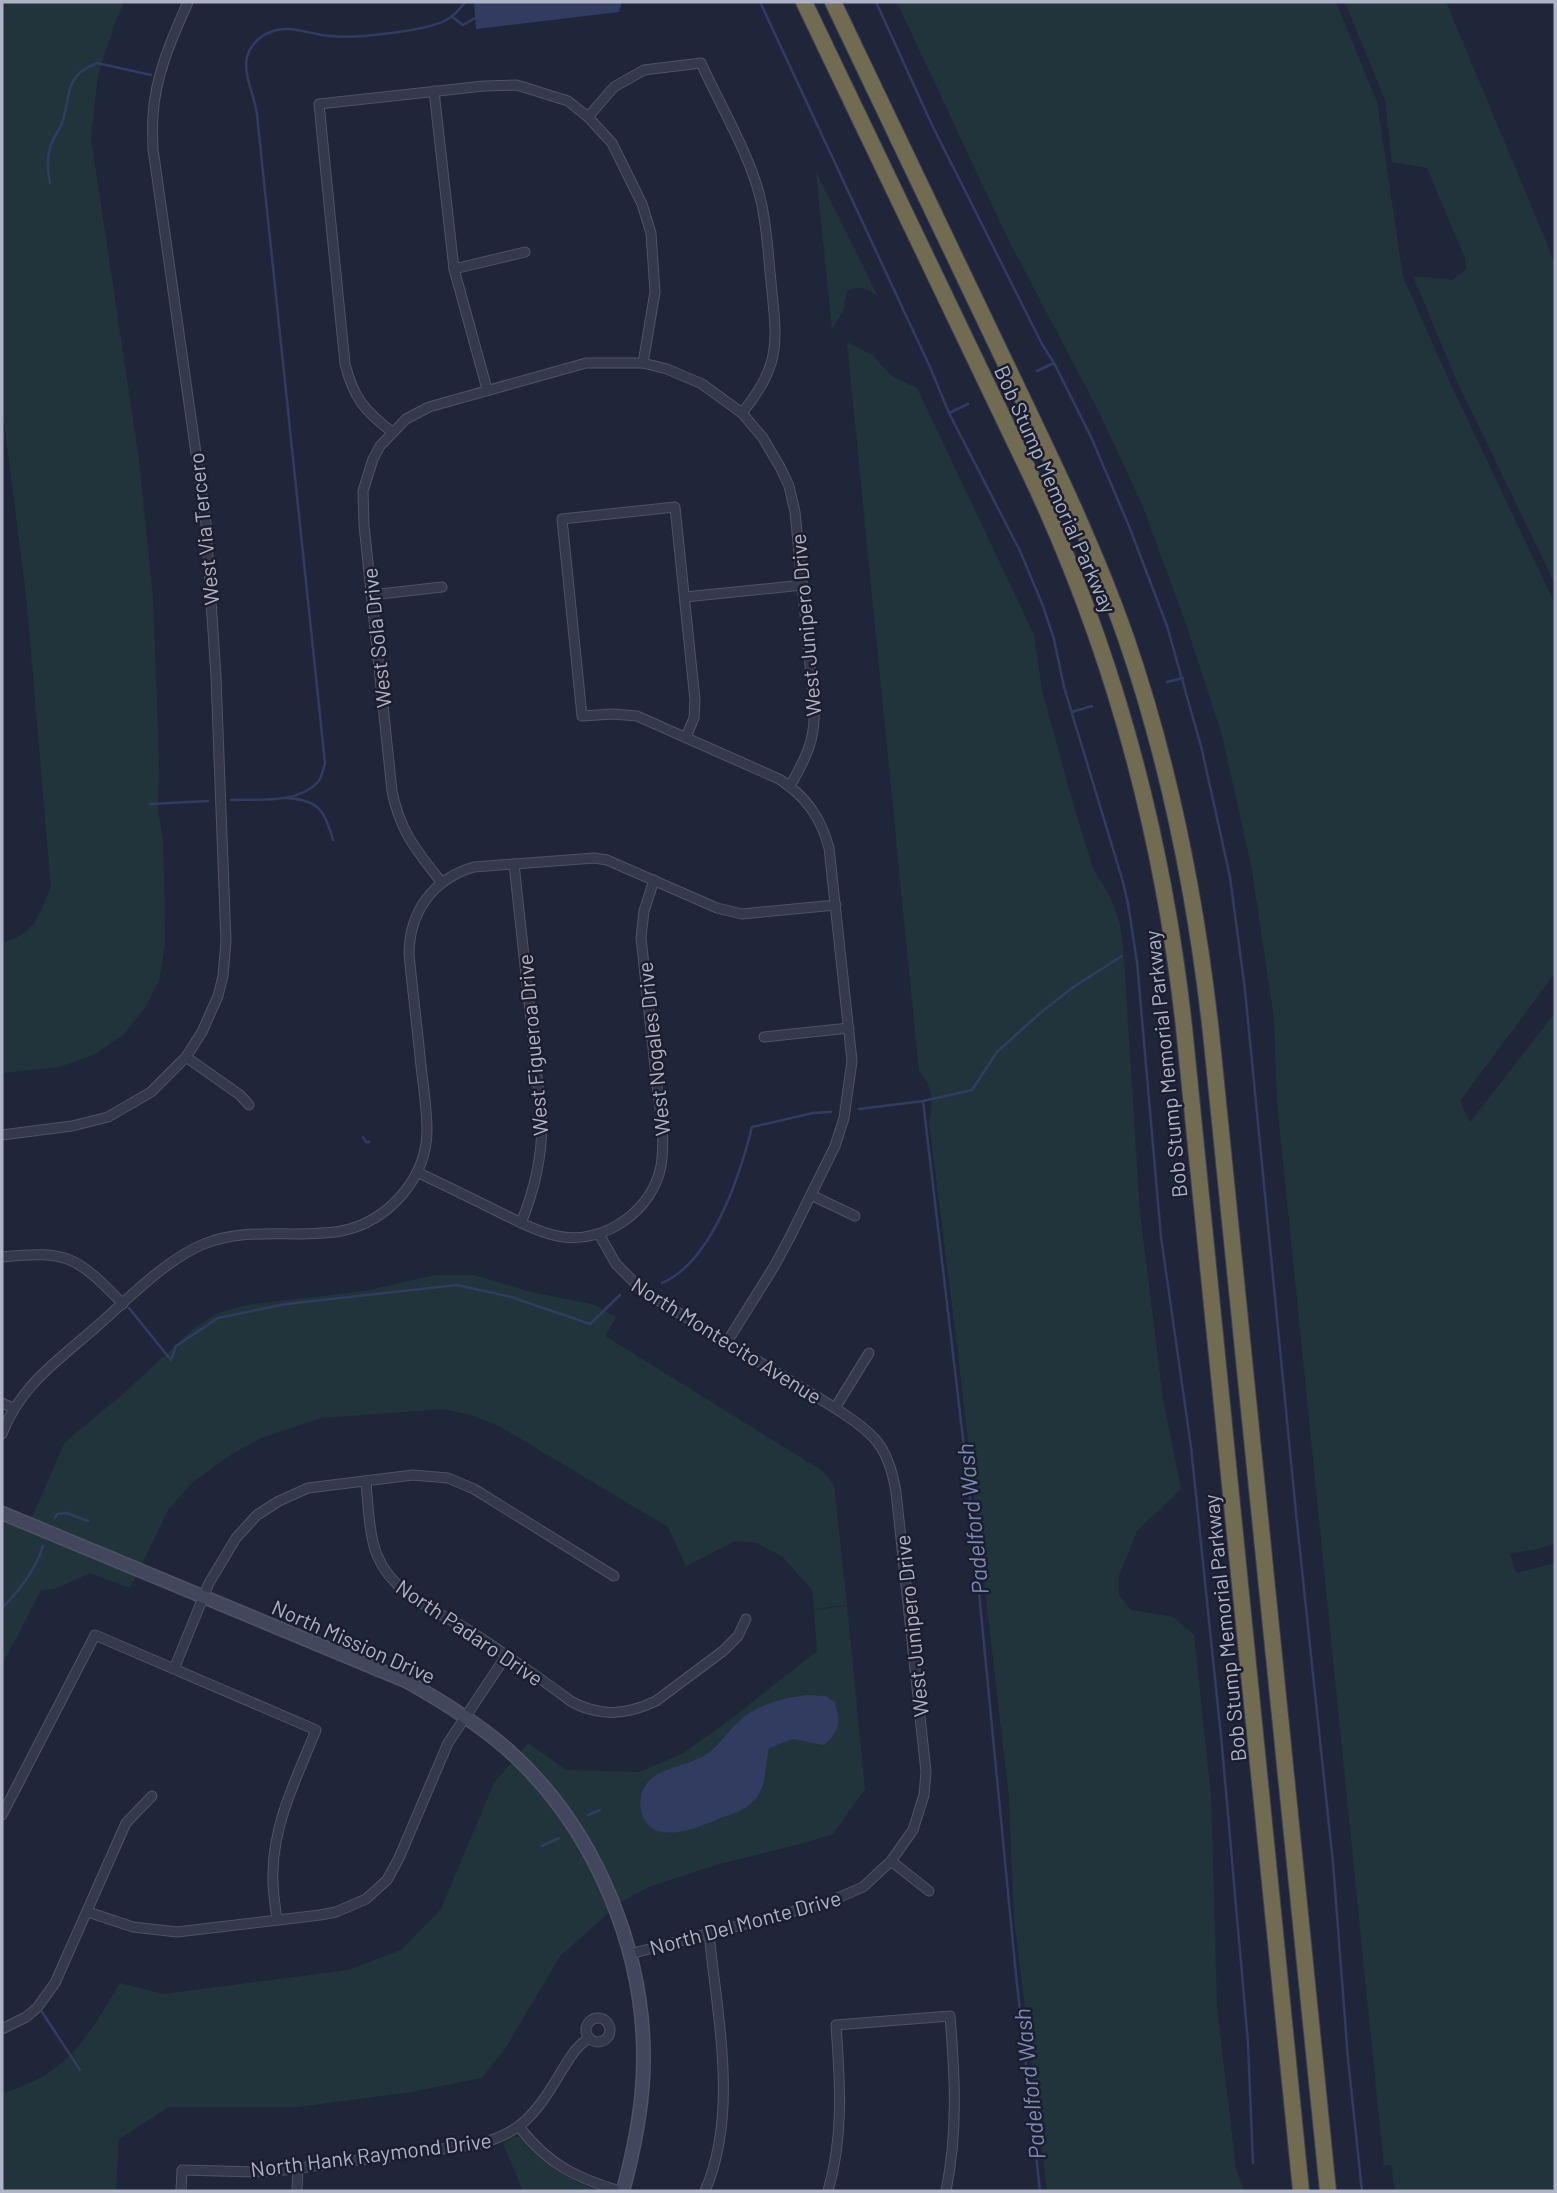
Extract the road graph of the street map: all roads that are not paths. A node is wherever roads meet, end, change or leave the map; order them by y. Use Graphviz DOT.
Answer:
graph roads {
  1 [pos="188,2"];
  2 [pos="804,2"];
  3 [pos="833,2"];
  4 [pos="434,91"];
  5 [pos="588,117"];
  6 [pos="525,252"];
  7 [pos="454,269"];
  8 [pos="643,363"];
  9 [pos="487,389"];
  10 [pos="742,413"];
  11 [pos="392,432"];
  12 [pos="803,585"];
  13 [pos="442,587"];
  14 [pos="371,595"];
  15 [pos="685,597"];
  16 [pos="686,737"];
  17 [pos="789,786"];
  18 [pos="514,864"];
  19 [pos="654,880"];
  20 [pos="442,883"];
  21 [pos="836,905"];
  22 [pos="849,1028"];
  23 [pos="764,1037"];
  24 [pos="186,1057"];
  25 [pos="249,1105"];
  26 [pos="2,1135"];
  27 [pos="417,1172"];
  28 [pos="811,1195"];
  29 [pos="855,1216"];
  30 [pos="521,1223"];
  31 [pos="599,1234"];
  32 [pos="2,1257"];
  33 [pos="123,1304"];
  34 [pos="727,1342"];
  35 [pos="869,1353"];
  36 [pos="2,1403"];
  37 [pos="13,1408"];
  38 [pos="835,1408"];
  39 [pos="2,1434"];
  40 [pos="366,1482"];
  41 [pos="2,1513"];
  42 [pos="614,1576"];
  43 [pos="203,1597"];
  44 [pos="746,1619"];
  45 [pos="506,1656"];
  46 [pos="174,1669"];
  47 [pos="465,1716"];
  48 [pos="152,1796"];
  49 [pos="2,1815"];
  50 [pos="891,1861"];
  51 [pos="929,1891"];
  52 [pos="88,1912"];
  53 [pos="277,1920"];
  54 [pos="709,1933"];
  55 [pos="630,1954"];
  56 [pos="2,2029"];
  57 [pos="1312,2033"];
  58 [pos="1286,2036"];
  59 [pos="589,2038"];
  60 [pos="520,2127"];
  61 [pos="298,2168"];
  62 [pos="181,2191"];
  63 [pos="297,2191"];
  64 [pos="621,2191"];
  65 [pos="705,2191"];
  66 [pos="828,2191"];
  67 [pos="946,2191"];
  68 [pos="1294,2191"];
  69 [pos="1301,2191"];
  70 [pos="1328,2191"];
  71 [pos="1334,2191"];
  1 -- 24 [label="street, West Via Tercero"];
  2 -- 58 [label="highway, Bob Stump Memorial Parkway"];
  3 -- 57 [label="highway, Bob Stump Memorial Parkway"];
  4 -- 5 [label="street"];
  4 -- 7 [label="street"];
  4 -- 11 [label="street"];
  5 -- 8 [label="street"];
  5 -- 10 [label="street"];
  6 -- 7 [label="street"];
  7 -- 9 [label="street"];
  8 -- 9 [label="street, West Sola Drive"];
  8 -- 10 [label="street, West Junipero Drive"];
  9 -- 11 [label="street, West Sola Drive"];
  10 -- 12 [label="street, West Junipero Drive"];
  11 -- 14 [label="street, West Sola Drive"];
  12 -- 15 [label="street"];
  12 -- 17 [label="street, West Junipero Drive"];
  13 -- 14 [label="street"];
  14 -- 20 [label="street, West Sola Drive"];
  15 -- 16 [label="street"];
  15 -- 16 [label="street"];
  16 -- 17 [label="street"];
  17 -- 21 [label="street"];
  18 -- 19 [label="street"];
  18 -- 20 [label="street"];
  18 -- 30 [label="street, West Figueroa Drive"];
  19 -- 21 [label="street"];
  19 -- 31 [label="street, West Nogales Drive"];
  20 -- 27 [label="street"];
  21 -- 22 [label="street"];
  22 -- 23 [label="street"];
  22 -- 28 [label="street"];
  24 -- 25 [label="street"];
  24 -- 26 [label="street, West Via Tercero"];
  27 -- 30 [label="street"];
  27 -- 33 [label="street"];
  28 -- 29 [label="street"];
  28 -- 34 [label="street"];
  30 -- 31 [label="street"];
  31 -- 34 [label="street, North Montecito Avenue"];
  32 -- 33 [label="street"];
  33 -- 37 [label="street"];
  34 -- 38 [label="street, North Montecito Avenue"];
  35 -- 38 [label="street"];
  36 -- 37 [label="street"];
  37 -- 39 [label="street"];
  38 -- 50 [label="street, West Junipero Drive"];
  40 -- 42 [label="street"];
  40 -- 43 [label="street"];
  40 -- 45 [label="street, North Padaro Drive"];
  41 -- 43 [label="street, North Mission Drive"];
  43 -- 46 [label="street"];
  43 -- 47 [label="street, North Mission Drive"];
  44 -- 45 [label="street, North Padaro Drive"];
  45 -- 47 [label="street"];
  46 -- 49 [label="street"];
  46 -- 53 [label="street"];
  47 -- 53 [label="street"];
  47 -- 55 [label="street, North Mission Drive"];
  48 -- 52 [label="street"];
  50 -- 51 [label="street"];
  50 -- 54 [label="street, North Del Monte Drive"];
  52 -- 53 [label="street"];
  52 -- 56 [label="street"];
  54 -- 55 [label="street, North Del Monte Drive"];
  54 -- 65 [label="street"];
  55 -- 64 [label="street, North Mission Drive"];
  57 -- 70 [label="highway, Bob Stump Memorial Parkway"];
  57 -- 71 [label="highway"];
  58 -- 68 [label="highway"];
  58 -- 69 [label="highway, Bob Stump Memorial Parkway"];
  59 -- 60 [label="street"];
  60 -- 61 [label="street, North Hank Raymond Drive"];
  60 -- 64 [label="street, North Hank Raymond Drive"];
  61 -- 62 [label="street, North Hank Raymond Drive"];
  61 -- 63 [label="street"];
  66 -- 67 [label="street"];
}
